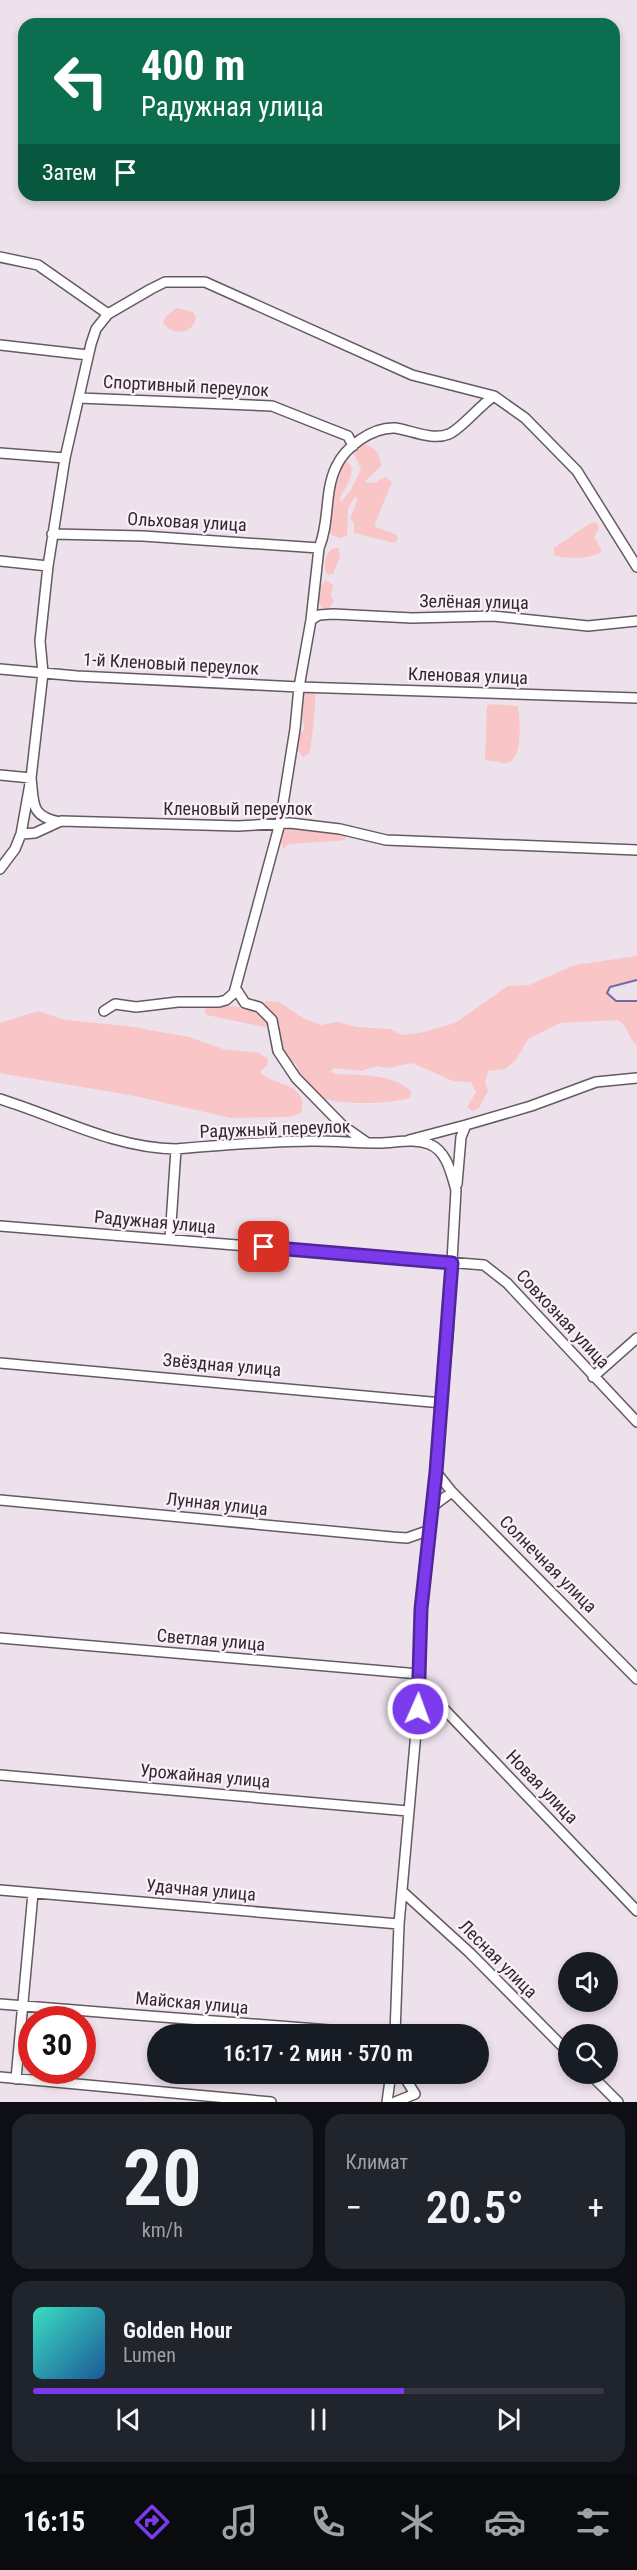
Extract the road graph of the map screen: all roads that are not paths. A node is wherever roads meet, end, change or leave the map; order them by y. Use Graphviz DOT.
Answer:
graph roads {
  1 [pos="0,257"];
  2 [pos="108,314"];
  3 [pos="0,345"];
  4 [pos="88,355"];
  5 [pos="494,396"];
  6 [pos="79,398"];
  7 [pos="353,446"];
  8 [pos="0,453"];
  9 [pos="64,458"];
  10 [pos="52,534"];
  11 [pos="320,548"];
  12 [pos="0,561"];
  13 [pos="48,566"];
  14 [pos="637,567"];
  15 [pos="311,620"];
  16 [pos="637,621"];
  17 [pos="0,669"];
  18 [pos="43,673"];
  19 [pos="299,687"];
  20 [pos="637,698"];
  21 [pos="0,775"];
  22 [pos="31,778"];
  23 [pos="59,822"];
  24 [pos="280,823"];
  25 [pos="21,834"];
  26 [pos="637,850"];
  27 [pos="0,869"];
  28 [pos="236,989"];
  29 [pos="104,1011"];
  30 [pos="637,1078"];
  31 [pos="0,1099"];
  32 [pos="466,1125"];
  33 [pos="407,1140"];
  34 [pos="368,1143"];
  35 [pos="176,1149"];
  36 [pos="456,1190"];
  37 [pos="0,1226"];
  38 [pos="170,1239"];
  39 [pos="452,1263"];
  40 [pos="637,1338"];
  41 [pos="0,1363"];
  42 [pos="593,1377"];
  43 [pos="442,1403"];
  44 [pos="637,1422"];
  45 [pos="436,1472"];
  46 [pos="452,1492"];
  47 [pos="0,1500"];
  48 [pos="433,1506"];
  49 [pos="430,1530"];
  50 [pos="0,1638"];
  51 [pos="418,1674"];
  52 [pos="637,1679"];
  53 [pos="419,1689"];
  54 [pos="0,1775"];
  55 [pos="408,1811"];
  56 [pos="0,1890"];
  57 [pos="403,1892"];
  58 [pos="33,1893"];
  59 [pos="637,1911"];
  60 [pos="399,1924"];
  61 [pos="0,2004"];
  62 [pos="22,2006"];
  63 [pos="96,2011"];
  64 [pos="232,2024"];
  65 [pos="396,2024"];
  66 [pos="558,2042"];
  67 [pos="18,2055"];
  68 [pos="0,2077"];
  69 [pos="16,2079"];
  70 [pos="389,2084"];
  71 [pos="409,2084"];
  72 [pos="600,2084"];
  73 [pos="415,2094"];
  74 [pos="270,2102"];
  75 [pos="387,2102"];
  76 [pos="395,2102"];
  77 [pos="423,2102"];
  78 [pos="618,2102"];
  1 -- 2 [label="street"];
  2 -- 4 [label="street"];
  2 -- 5 [label="street"];
  3 -- 4 [label="street"];
  4 -- 6 [label="street"];
  5 -- 7 [label="street"];
  5 -- 14 [label="street"];
  6 -- 7 [label="street, Спортивный переулок"];
  6 -- 9 [label="street"];
  7 -- 11 [label="street"];
  8 -- 9 [label="street"];
  9 -- 10 [label="street"];
  10 -- 11 [label="street, Ольховая улица"];
  10 -- 13 [label="street"];
  11 -- 15 [label="street"];
  12 -- 13 [label="street"];
  13 -- 18 [label="street"];
  15 -- 16 [label="street, Зелёная улица"];
  15 -- 19 [label="street"];
  17 -- 18 [label="street, 1-й Кленовый переулок"];
  18 -- 19 [label="street, 1-й Кленовый переулок"];
  18 -- 22 [label="street"];
  19 -- 20 [label="street, Кленовая улица"];
  19 -- 24 [label="street"];
  21 -- 22 [label="street"];
  22 -- 23 [label="street"];
  22 -- 25 [label="street"];
  23 -- 24 [label="street, Кленовый переулок"];
  23 -- 25 [label="street, Кленовый переулок"];
  24 -- 26 [label="street, Кленовый переулок"];
  24 -- 28 [label="street"];
  25 -- 27 [label="street"];
  28 -- 29 [label="street"];
  28 -- 34 [label="street"];
  30 -- 32 [label="street"];
  31 -- 35 [label="street, Радужный переулок"];
  32 -- 33 [label="street"];
  32 -- 36 [label="street"];
  33 -- 34 [label="street, Радужный переулок"];
  33 -- 36 [label="street, Радужный переулок"];
  34 -- 35 [label="street, Радужный переулок"];
  35 -- 38 [label="street"];
  36 -- 39 [label="street, Радужный переулок"];
  37 -- 38 [label="street, Радужная улица"];
  38 -- 39 [label="street, Радужная улица"];
  39 -- 42 [label="street, Совхозная улица"];
  39 -- 43 [label="street, Радужный переулок"];
  40 -- 42 [label="street"];
  41 -- 43 [label="street, Звёздная улица"];
  42 -- 44 [label="street, Совхозная улица"];
  43 -- 45 [label="street, Радужный переулок"];
  45 -- 46 [label="street, Солнечная улица"];
  45 -- 48 [label="street, Радужный переулок"];
  46 -- 48 [label="street"];
  46 -- 52 [label="street, Солнечная улица"];
  47 -- 49 [label="street, Лунная улица"];
  48 -- 49 [label="street, Радужный переулок"];
  49 -- 51 [label="street, Радужный переулок"];
  50 -- 51 [label="street, Светлая улица"];
  51 -- 53 [label="street, Радужный переулок"];
  53 -- 55 [label="street, Радужный переулок"];
  53 -- 59 [label="street, Новая улица"];
  54 -- 55 [label="street, Урожайная улица"];
  55 -- 57 [label="street, Радужный переулок"];
  56 -- 58 [label="street, Удачная улица"];
  57 -- 60 [label="street, Радужный переулок"];
  57 -- 66 [label="street, Лесная улица"];
  58 -- 60 [label="street, Удачная улица"];
  58 -- 62 [label="street"];
  60 -- 65 [label="street, Радужный переулок"];
  61 -- 62 [label="street, Майская улица"];
  63 -- 64 [label="street, Майская улица"];
  67 -- 69 [label="street"];
  68 -- 69 [label="street"];
  69 -- 74 [label="street"];
  70 -- 75 [label="street"];
  71 -- 73 [label="street"];
  72 -- 78 [label="street"];
  73 -- 76 [label="street"];
  73 -- 77 [label="street"];
}
